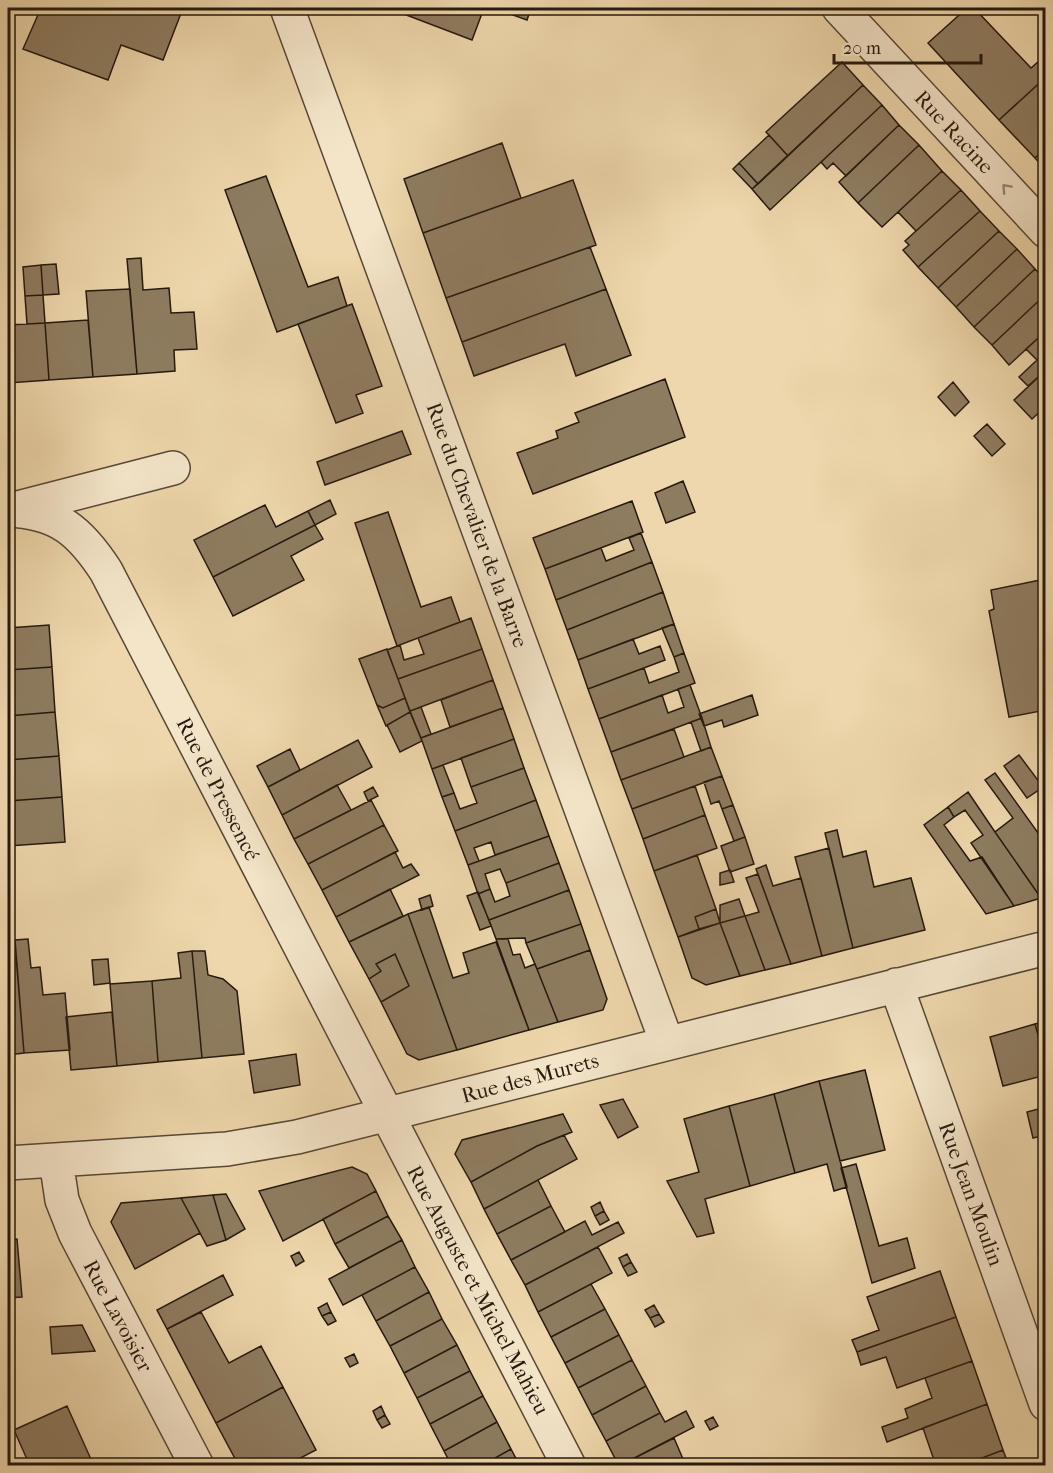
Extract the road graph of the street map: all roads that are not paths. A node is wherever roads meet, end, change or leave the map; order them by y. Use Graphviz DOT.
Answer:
graph roads {
  1 [pos="287,8"];
  2 [pos="839,8"];
  3 [pos="1046,231"];
  4 [pos="173,468"];
  5 [pos="8,510"];
  6 [pos="1046,948"];
  7 [pos="896,985"];
  8 [pos="667,1042"];
  9 [pos="386,1115"];
  10 [pos="56,1160"];
  11 [pos="8,1163"];
  12 [pos="1046,1404"];
  13 [pos="197,1466"];
  14 [pos="569,1466"];
  1 -- 8 [label="street, Rue du Chevalier de la Barre"];
  3 -- 2 [label="street, Rue Racine, one-way"];
  4 -- 5 [label="street"];
  5 -- 9 [label="street, Rue de Pressencé"];
  6 -- 7 [label="street, Rue des Murets"];
  7 -- 8 [label="street, Rue des Murets"];
  7 -- 12 [label="street, Rue Jean Moulin"];
  8 -- 9 [label="street, Rue des Murets"];
  9 -- 10 [label="street, Rue des Murets"];
  9 -- 14 [label="street, Rue Auguste et Michel Mahieu"];
  10 -- 11 [label="street, Rue des Murets"];
  10 -- 13 [label="street, Rue Lavoisier"];
}
